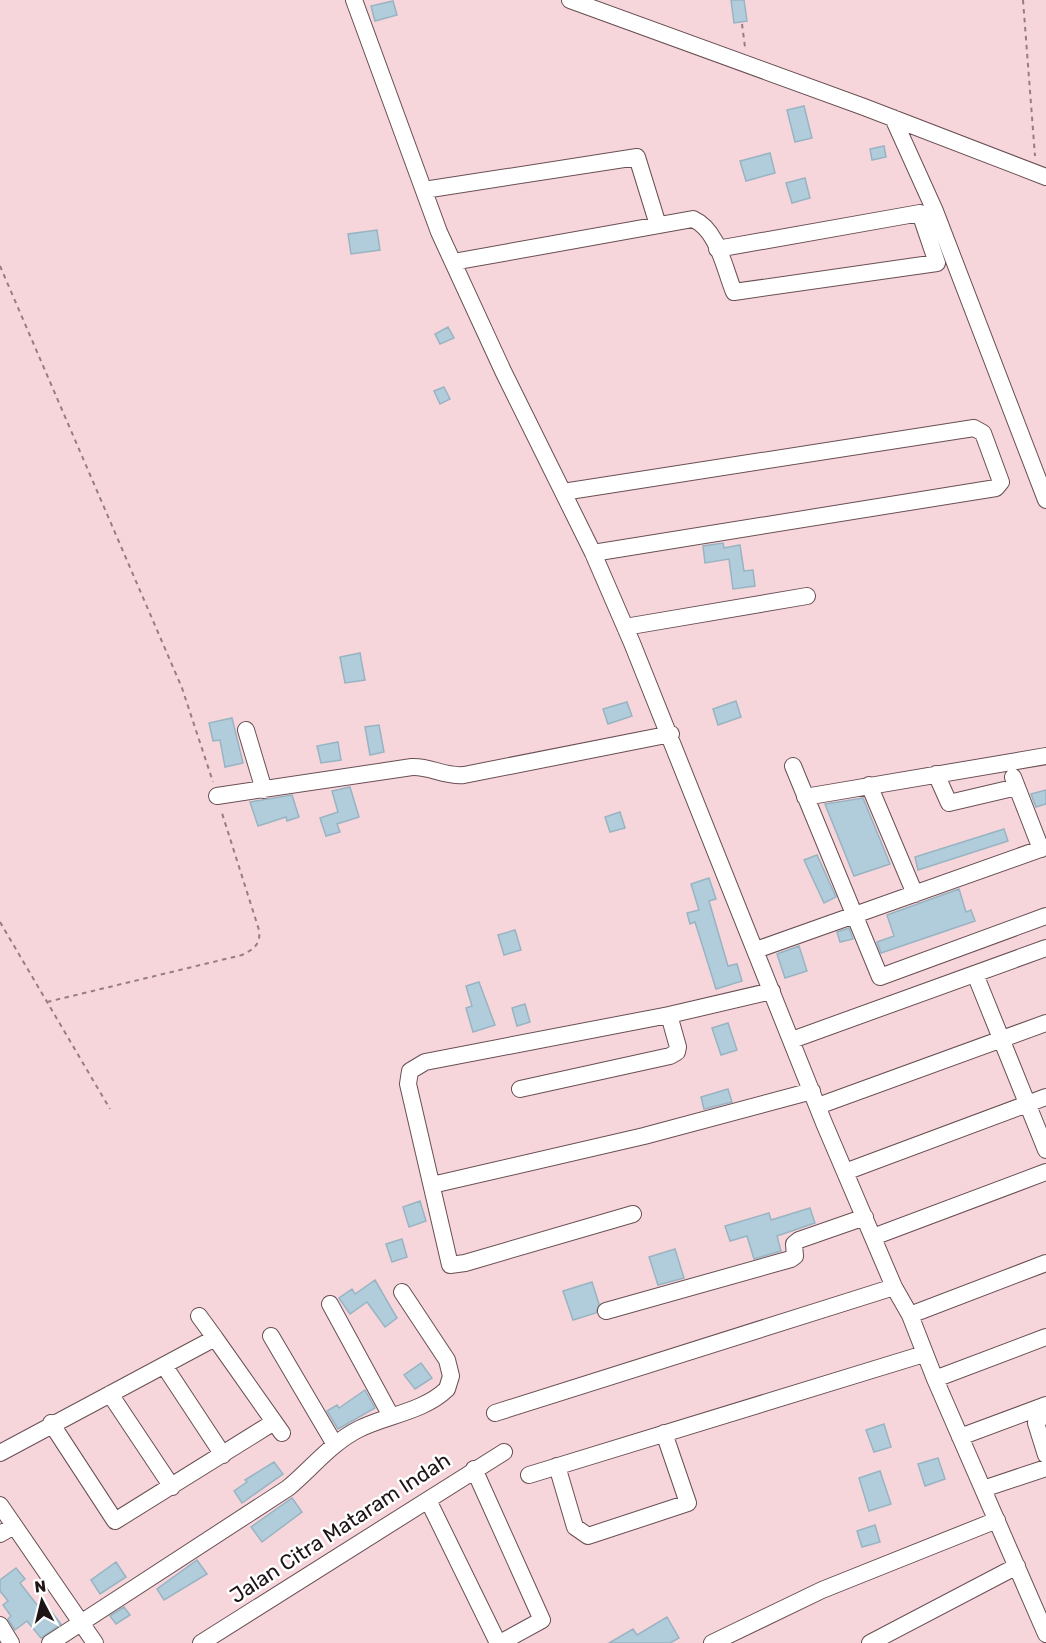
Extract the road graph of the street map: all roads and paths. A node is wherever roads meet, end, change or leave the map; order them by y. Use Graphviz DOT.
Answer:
graph roads {
  1 [pos="354,0"];
  2 [pos="570,0"];
  3 [pos="1023,0"];
  4 [pos="742,24"];
  5 [pos="747,64"];
  6 [pos="893,118"];
  7 [pos="1041,175"];
  8 [pos="423,190"];
  9 [pos="658,225"];
  10 [pos="717,249"];
  11 [pos="453,262"];
  12 [pos="0,266"];
  13 [pos="563,492"];
  14 [pos="1046,500"];
  15 [pos="593,553"];
  16 [pos="807,596"];
  17 [pos="625,627"];
  18 [pos="246,730"];
  19 [pos="671,734"];
  20 [pos="1046,756"];
  21 [pos="1008,762"];
  22 [pos="793,766"];
  23 [pos="936,774"];
  24 [pos="869,785"];
  25 [pos="1017,787"];
  26 [pos="264,790"];
  27 [pos="217,796"];
  28 [pos="805,796"];
  29 [pos="1044,848"];
  30 [pos="915,894"];
  31 [pos="855,914"];
  32 [pos="1046,916"];
  33 [pos="0,922"];
  34 [pos="1046,948"];
  35 [pos="756,950"];
  36 [pos="975,974"];
  37 [pos="880,976"];
  38 [pos="772,991"];
  39 [pos="888,994"];
  40 [pos="47,1002"];
  41 [pos="669,1015"];
  42 [pos="1046,1023"];
  43 [pos="1001,1040"];
  44 [pos="792,1041"];
  45 [pos="520,1089"];
  46 [pos="1046,1097"];
  47 [pos="815,1098"];
  48 [pos="1027,1104"];
  49 [pos="110,1109"];
  50 [pos="1046,1150"];
  51 [pos="845,1172"];
  52 [pos="1046,1172"];
  53 [pos="437,1184"];
  54 [pos="633,1214"];
  55 [pos="864,1217"];
  56 [pos="873,1237"];
  57 [pos="1046,1263"];
  58 [pos="894,1287"];
  59 [pos="402,1292"];
  60 [pos="330,1304"];
  61 [pos="606,1311"];
  62 [pos="910,1315"];
  63 [pos="199,1316"];
  64 [pos="271,1336"];
  65 [pos="215,1338"];
  66 [pos="1046,1338"];
  67 [pos="924,1354"];
  68 [pos="165,1367"];
  69 [pos="935,1379"];
  70 [pos="110,1394"];
  71 [pos="1046,1405"];
  72 [pos="495,1413"];
  73 [pos="391,1416"];
  74 [pos="1046,1416"];
  75 [pos="51,1424"];
  76 [pos="664,1433"];
  77 [pos="960,1437"];
  78 [pos="334,1443"];
  79 [pos="504,1452"];
  80 [pos="0,1453"];
  81 [pos="223,1455"];
  82 [pos="1046,1455"];
  83 [pos="557,1466"];
  84 [pos="1046,1468"];
  85 [pos="474,1469"];
  86 [pos="529,1475"];
  87 [pos="172,1487"];
  88 [pos="983,1489"];
  89 [pos="428,1500"];
  90 [pos="0,1505"];
  91 [pos="997,1520"];
  92 [pos="7,1530"];
  93 [pos="1017,1566"];
  94 [pos="83,1623"];
  95 [pos="0,1625"];
  96 [pos="1046,1634"];
  97 [pos="11,1643"];
  98 [pos="50,1643"];
  99 [pos="95,1643"];
  100 [pos="201,1643"];
  101 [pos="499,1643"];
  102 [pos="712,1643"];
  103 [pos="870,1643"];
  1 -- 8 [label="street"];
  2 -- 5 [label="street"];
  3 -- 7 [label="path"];
  4 -- 5 [label="path"];
  5 -- 6 [label="street"];
  6 -- 7 [label="street"];
  6 -- 14 [label="street"];
  8 -- 9 [label="street"];
  8 -- 11 [label="street"];
  9 -- 10 [label="street"];
  9 -- 11 [label="street"];
  10 -- 10 [label="street"];
  11 -- 13 [label="street"];
  12 -- 27 [label="path"];
  13 -- 15 [label="street"];
  13 -- 15 [label="street"];
  15 -- 17 [label="street"];
  16 -- 17 [label="street"];
  17 -- 19 [label="street"];
  18 -- 26 [label="street"];
  19 -- 26 [label="street"];
  19 -- 35 [label="street"];
  20 -- 21 [label="street"];
  21 -- 23 [label="street"];
  21 -- 25 [label="street"];
  22 -- 28 [label="street"];
  23 -- 24 [label="street"];
  23 -- 25 [label="street"];
  24 -- 28 [label="street"];
  24 -- 30 [label="street"];
  25 -- 29 [label="street"];
  26 -- 27 [label="street"];
  27 -- 40 [label="path"];
  28 -- 31 [label="street"];
  29 -- 30 [label="street"];
  30 -- 31 [label="street"];
  31 -- 35 [label="street"];
  31 -- 37 [label="street"];
  32 -- 37 [label="street"];
  33 -- 40 [label="path"];
  34 -- 36 [label="street"];
  35 -- 38 [label="street"];
  36 -- 43 [label="street"];
  36 -- 44 [label="street"];
  37 -- 39 [label="street"];
  38 -- 41 [label="street"];
  38 -- 44 [label="street"];
  40 -- 49 [label="path"];
  41 -- 45 [label="street"];
  41 -- 53 [label="street"];
  42 -- 43 [label="street"];
  43 -- 47 [label="street"];
  43 -- 48 [label="street"];
  44 -- 47 [label="street"];
  46 -- 48 [label="street"];
  47 -- 51 [label="street"];
  47 -- 53 [label="street"];
  48 -- 50 [label="street"];
  48 -- 51 [label="street"];
  51 -- 55 [label="street"];
  52 -- 56 [label="street"];
  53 -- 54 [label="street"];
  55 -- 56 [label="street"];
  55 -- 61 [label="street"];
  56 -- 58 [label="street"];
  57 -- 62 [label="street"];
  58 -- 62 [label="street"];
  58 -- 72 [label="street"];
  59 -- 73 [label="street"];
  60 -- 73 [label="street"];
  62 -- 67 [label="street"];
  63 -- 65 [label="street"];
  64 -- 78 [label="street"];
  65 -- 68 [label="street"];
  65 -- 81 [label="street"];
  66 -- 69 [label="street"];
  67 -- 69 [label="street"];
  67 -- 76 [label="street"];
  68 -- 70 [label="street"];
  68 -- 81 [label="street"];
  69 -- 77 [label="street"];
  70 -- 75 [label="street"];
  70 -- 87 [label="street"];
  71 -- 77 [label="street"];
  73 -- 78 [label="street"];
  74 -- 82 [label="street"];
  75 -- 80 [label="street"];
  75 -- 87 [label="street"];
  76 -- 83 [label="street"];
  76 -- 83 [label="street"];
  77 -- 88 [label="street"];
  78 -- 94 [label="street"];
  79 -- 85 [label="street, Jalan Citra Mataram Indah"];
  81 -- 87 [label="street"];
  83 -- 86 [label="street"];
  84 -- 88 [label="street"];
  85 -- 89 [label="street, Jalan Citra Mataram Indah"];
  85 -- 101 [label="street"];
  88 -- 91 [label="street"];
  89 -- 100 [label="street, Jalan Citra Mataram Indah"];
  89 -- 101 [label="street"];
  90 -- 92 [label="street"];
  91 -- 93 [label="street"];
  91 -- 102 [label="street"];
  92 -- 94 [label="street"];
  93 -- 96 [label="street"];
  93 -- 103 [label="street"];
  94 -- 98 [label="street"];
  94 -- 99 [label="street"];
  95 -- 97 [label="street"];
}
